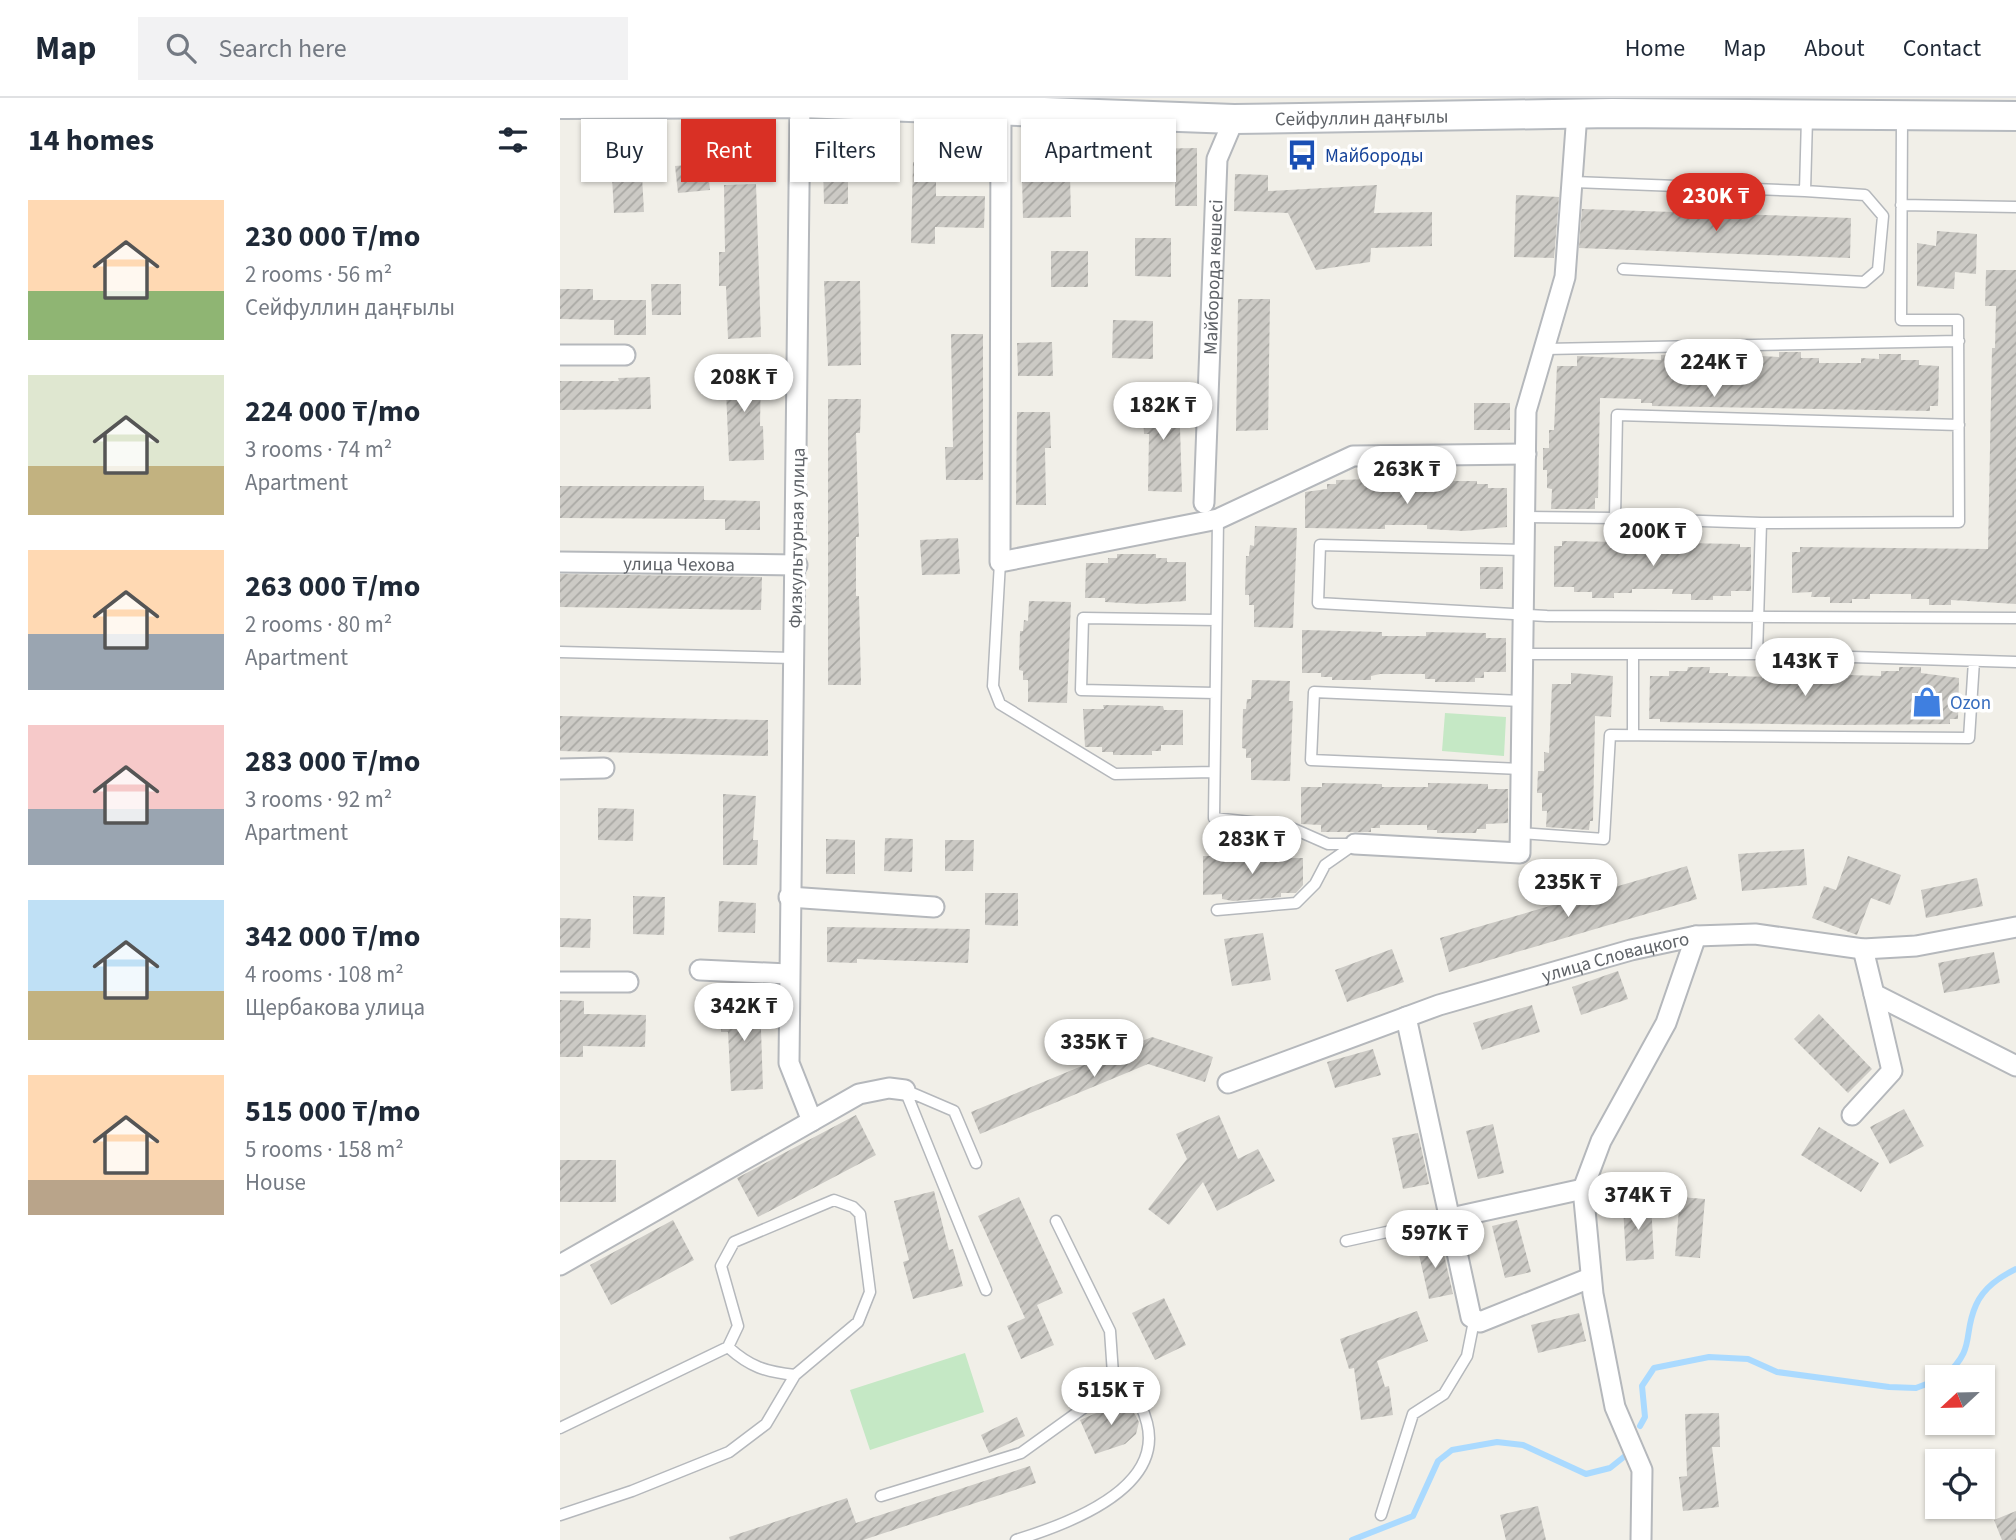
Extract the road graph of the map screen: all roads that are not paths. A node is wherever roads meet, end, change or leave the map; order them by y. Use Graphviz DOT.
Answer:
graph roads {
  1 [pos="800,103"];
  2 [pos="560,104"];
  3 [pos="1612,105"];
  4 [pos="1001,108"];
  5 [pos="1238,108"];
  6 [pos="1577,113"];
  7 [pos="1807,114"];
  8 [pos="1902,115"];
  9 [pos="2016,116"];
  10 [pos="1574,182"];
  11 [pos="1805,191"];
  12 [pos="1901,205"];
  13 [pos="2016,207"];
  14 [pos="1623,269"];
  15 [pos="1959,341"];
  16 [pos="1545,349"];
  17 [pos="560,355"];
  18 [pos="625,355"];
  19 [pos="1959,425"];
  20 [pos="1526,454"];
  21 [pos="1203,503"];
  22 [pos="1525,517"];
  23 [pos="1615,518"];
  24 [pos="1218,519"];
  25 [pos="1761,523"];
  26 [pos="1524,550"];
  27 [pos="560,562"];
  28 [pos="1000,562"];
  29 [pos="797,565"];
  30 [pos="1523,616"];
  31 [pos="1759,618"];
  32 [pos="2016,618"];
  33 [pos="1216,620"];
  34 [pos="560,652"];
  35 [pos="1524,654"];
  36 [pos="1633,654"];
  37 [pos="1757,654"];
  38 [pos="793,658"];
  39 [pos="1974,661"];
  40 [pos="2016,662"];
  41 [pos="1215,693"];
  42 [pos="1522,701"];
  43 [pos="1633,735"];
  44 [pos="604,768"];
  45 [pos="560,769"];
  46 [pos="1521,769"];
  47 [pos="1214,772"];
  48 [pos="1521,833"];
  49 [pos="1355,844"];
  50 [pos="789,897"];
  51 [pos="934,907"];
  52 [pos="1217,910"];
  53 [pos="2016,927"];
  54 [pos="1696,936"];
  55 [pos="1863,949"];
  56 [pos="700,970"];
  57 [pos="788,974"];
  58 [pos="560,982"];
  59 [pos="628,982"];
  60 [pos="1874,995"];
  61 [pos="1406,1017"];
  62 [pos="2016,1066"];
  63 [pos="1228,1083"];
  64 [pos="905,1090"];
  65 [pos="1852,1115"];
  66 [pos="812,1121"];
  67 [pos="976,1163"];
  68 [pos="1583,1189"];
  69 [pos="1451,1218"];
  70 [pos="1056,1221"];
  71 [pos="1346,1241"];
  72 [pos="560,1265"];
  73 [pos="1590,1278"];
  74 [pos="986,1290"];
  75 [pos="1474,1321"];
  76 [pos="728,1346"];
  77 [pos="795,1374"];
  78 [pos="1109,1382"];
  79 [pos="560,1428"];
  80 [pos="881,1496"];
  81 [pos="560,1515"];
  82 [pos="1381,1515"];
  83 [pos="1016,1540"];
  84 [pos="1642,1540"];
  1 -- 2 [label="main road"];
  1 -- 4 [label="main road, Сейфуллин даңғылы"];
  1 -- 29 [label="street, Физкультурная улица"];
  3 -- 6 [label="main road, Сейфуллин даңғылы"];
  3 -- 7 [label="main road, Сейфуллин даңғылы"];
  4 -- 5 [label="main road, Сейфуллин даңғылы"];
  4 -- 28 [label="street"];
  5 -- 6 [label="main road, Сейфуллин даңғылы"];
  5 -- 21 [label="street, Майборода көшесі"];
  6 -- 10 [label="street"];
  7 -- 8 [label="main road, Сейфуллин даңғылы"];
  7 -- 11 [label="lane"];
  8 -- 9 [label="main road, Сейфуллин даңғылы"];
  8 -- 12 [label="lane"];
  10 -- 11 [label="lane"];
  10 -- 16 [label="street"];
  11 -- 14 [label="lane"];
  12 -- 13 [label="lane"];
  12 -- 15 [label="lane"];
  15 -- 16 [label="lane"];
  15 -- 19 [label="lane"];
  16 -- 20 [label="street"];
  17 -- 18 [label="street"];
  19 -- 23 [label="lane"];
  19 -- 25 [label="lane"];
  20 -- 22 [label="street"];
  20 -- 24 [label="street"];
  22 -- 23 [label="lane"];
  22 -- 26 [label="street"];
  23 -- 25 [label="lane"];
  24 -- 28 [label="street"];
  24 -- 33 [label="lane"];
  25 -- 31 [label="lane"];
  26 -- 30 [label="street"];
  26 -- 30 [label="lane"];
  27 -- 29 [label="street, улица Чехова"];
  28 -- 47 [label="lane"];
  29 -- 38 [label="street, Физкультурная улица"];
  30 -- 31 [label="lane"];
  30 -- 35 [label="street"];
  31 -- 32 [label="lane"];
  31 -- 37 [label="lane"];
  33 -- 41 [label="lane"];
  33 -- 41 [label="lane"];
  34 -- 38 [label="lane"];
  35 -- 36 [label="lane"];
  35 -- 42 [label="street"];
  36 -- 37 [label="lane"];
  36 -- 43 [label="lane"];
  37 -- 39 [label="lane"];
  38 -- 50 [label="street, Физкультурная улица"];
  39 -- 40 [label="lane"];
  39 -- 43 [label="lane"];
  41 -- 47 [label="lane"];
  42 -- 46 [label="street"];
  42 -- 46 [label="lane"];
  43 -- 48 [label="lane"];
  44 -- 45 [label="street"];
  46 -- 48 [label="street"];
  47 -- 49 [label="lane"];
  48 -- 49 [label="street"];
  49 -- 52 [label="lane"];
  50 -- 51 [label="street"];
  50 -- 57 [label="street, Физкультурная улица"];
  53 -- 55 [label="street, улица Словацкого"];
  54 -- 55 [label="street, улица Словацкого"];
  54 -- 61 [label="street, улица Словацкого"];
  54 -- 68 [label="street"];
  55 -- 60 [label="street"];
  56 -- 57 [label="street"];
  57 -- 66 [label="street, Физкультурная улица"];
  58 -- 59 [label="street"];
  60 -- 62 [label="street"];
  60 -- 65 [label="street"];
  61 -- 63 [label="street, улица Словацкого"];
  61 -- 69 [label="street"];
  64 -- 66 [label="street"];
  64 -- 67 [label="lane"];
  64 -- 74 [label="lane"];
  66 -- 72 [label="street"];
  68 -- 69 [label="street"];
  68 -- 73 [label="street"];
  69 -- 71 [label="lane"];
  69 -- 75 [label="street"];
  70 -- 78 [label="lane"];
  73 -- 75 [label="street"];
  73 -- 84 [label="street"];
  75 -- 82 [label="lane"];
  76 -- 77 [label="lane"];
  76 -- 77 [label="lane"];
  76 -- 79 [label="lane"];
  77 -- 81 [label="lane"];
  78 -- 80 [label="lane"];
  78 -- 83 [label="lane"];
}
